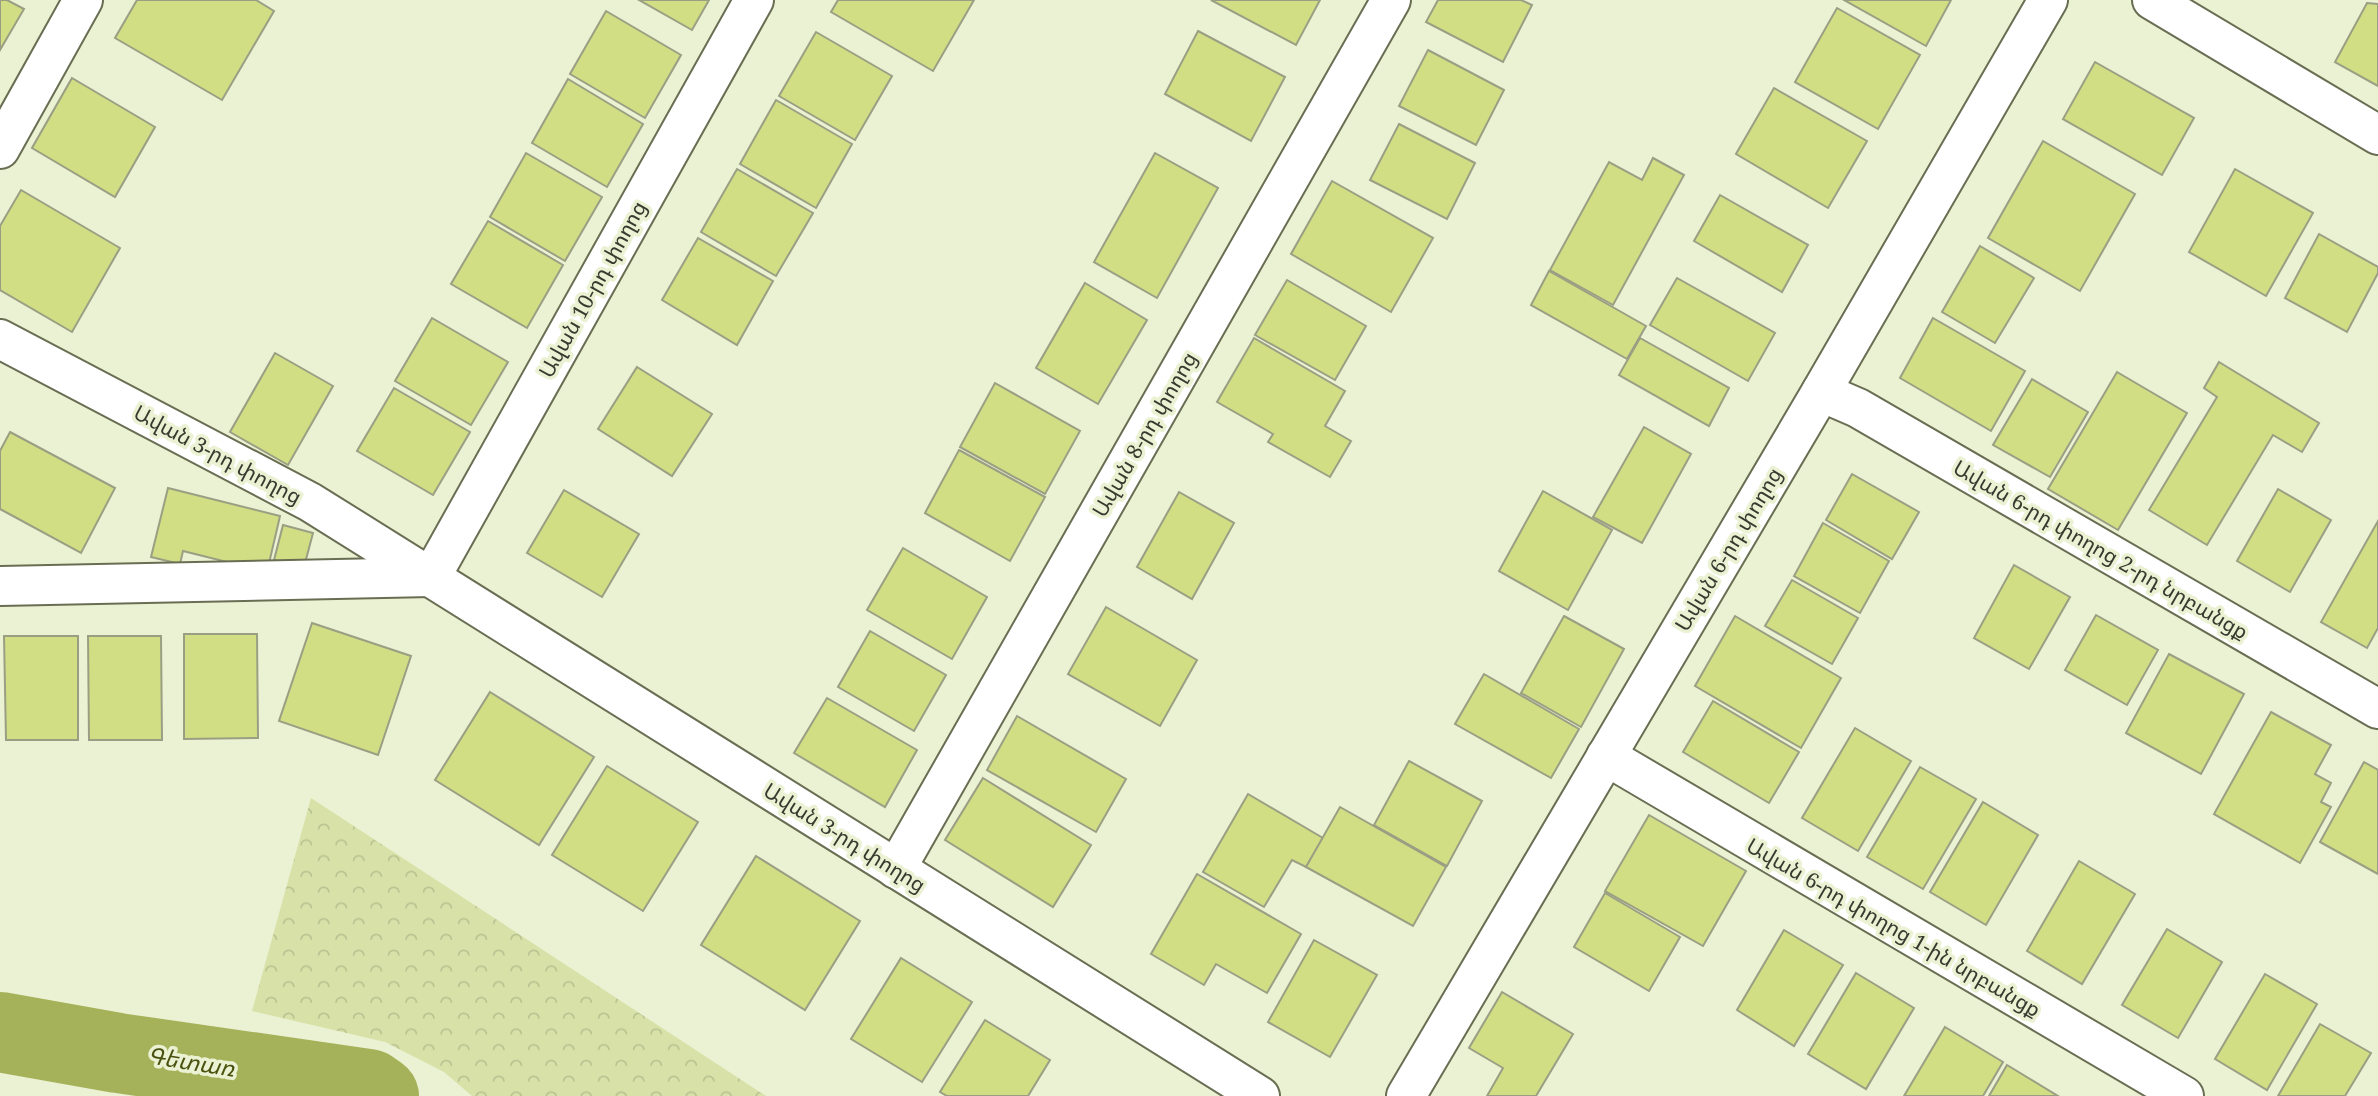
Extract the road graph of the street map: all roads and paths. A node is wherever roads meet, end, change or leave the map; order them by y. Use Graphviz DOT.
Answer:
graph roads {
  1 [pos="83,0"];
  2 [pos="754,0"];
  3 [pos="1391,0"];
  4 [pos="2048,0"];
  5 [pos="2152,0"];
  6 [pos="2378,135"];
  7 [pos="0,149"];
  8 [pos="0,339"];
  9 [pos="1822,392"];
  10 [pos="431,577"];
  11 [pos="0,586"];
  12 [pos="2378,709"];
  13 [pos="1606,756"];
  14 [pos="896,869"];
  15 [pos="1260,1096"];
  16 [pos="1406,1096"];
  17 [pos="2184,1096"];
  1 -- 7 [label="street"];
  2 -- 10 [label="street, Ավան 10-րդ փողոց"];
  3 -- 14 [label="street, Ավան 8-րդ փողոց"];
  4 -- 9 [label="street, Ավան 6-րդ փողոց"];
  5 -- 6 [label="street"];
  8 -- 10 [label="street, Ավան 3-րդ փողոց"];
  9 -- 12 [label="street, Ավան 6-րդ փողոց 2-րդ նրբանցք"];
  9 -- 13 [label="street, Ավան 6-րդ փողոց"];
  10 -- 11 [label="street"];
  10 -- 14 [label="street, Ավան 3-րդ փողոց"];
  13 -- 16 [label="street, Ավան 6-րդ փողոց"];
  13 -- 17 [label="street, Ավան 6-րդ փողոց 1-ին նրբանցք"];
  14 -- 15 [label="street, Ավան 3-րդ փողոց"];
}
